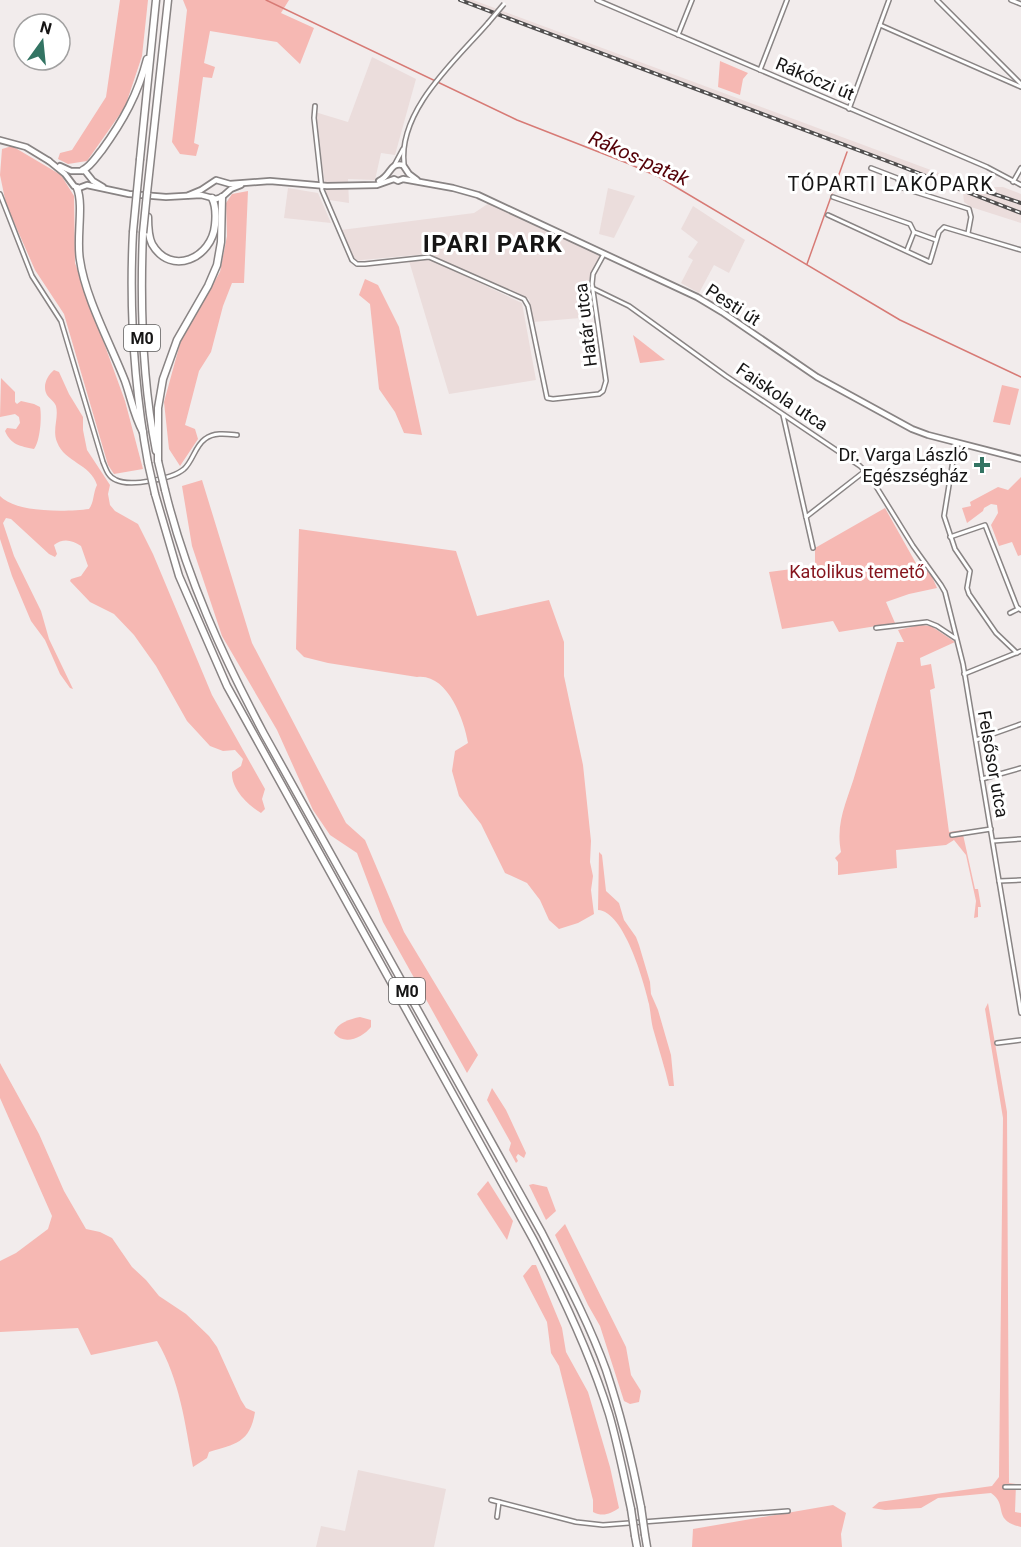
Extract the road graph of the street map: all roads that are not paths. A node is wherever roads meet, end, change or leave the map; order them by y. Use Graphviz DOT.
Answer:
graph roads {
  1 [pos="168,0"];
  2 [pos="508,0"];
  3 [pos="597,0"];
  4 [pos="692,0"];
  5 [pos="787,0"];
  6 [pos="889,0"];
  7 [pos="938,0"];
  8 [pos="1011,0"];
  9 [pos="156,3"];
  10 [pos="1021,4"];
  11 [pos="880,25"];
  12 [pos="153,35"];
  13 [pos="678,35"];
  14 [pos="760,70"];
  15 [pos="1021,85"];
  16 [pos="315,106"];
  17 [pos="849,109"];
  18 [pos="0,140"];
  19 [pos="405,144"];
  20 [pos="49,161"];
  21 [pos="395,165"];
  22 [pos="871,168"];
  23 [pos="1021,168"];
  24 [pos="406,169"];
  25 [pos="79,170"];
  26 [pos="390,174"];
  27 [pos="89,178"];
  28 [pos="394,179"];
  29 [pos="403,179"];
  30 [pos="71,181"];
  31 [pos="1014,182"];
  32 [pos="223,183"];
  33 [pos="249,183"];
  34 [pos="365,184"];
  35 [pos="425,184"];
  36 [pos="87,185"];
  37 [pos="1021,185"];
  38 [pos="208,186"];
  39 [pos="321,186"];
  40 [pos="77,188"];
  41 [pos="115,191"];
  42 [pos="147,193"];
  43 [pos="0,194"];
  44 [pos="189,195"];
  45 [pos="223,195"];
  46 [pos="211,197"];
  47 [pos="833,197"];
  48 [pos="828,215"];
  49 [pos="914,232"];
  50 [pos="968,233"];
  51 [pos="936,240"];
  52 [pos="906,250"];
  53 [pos="1021,250"];
  54 [pos="604,252"];
  55 [pos="592,288"];
  56 [pos="783,414"];
  57 [pos="143,432"];
  58 [pos="237,435"];
  59 [pos="956,442"];
  60 [pos="1021,459"];
  61 [pos="158,461"];
  62 [pos="865,471"];
  63 [pos="806,517"];
  64 [pos="950,537"];
  65 [pos="813,548"];
  66 [pos="945,592"];
  67 [pos="1021,610"];
  68 [pos="1010,613"];
  69 [pos="876,628"];
  70 [pos="956,639"];
  71 [pos="1019,652"];
  72 [pos="964,674"];
  73 [pos="1021,724"];
  74 [pos="976,740"];
  75 [pos="1021,768"];
  76 [pos="982,778"];
  77 [pos="991,829"];
  78 [pos="952,835"];
  79 [pos="1021,839"];
  80 [pos="993,841"];
  81 [pos="1021,880"];
  82 [pos="999,881"];
  83 [pos="1021,1013"];
  84 [pos="1021,1040"];
  85 [pos="997,1043"];
  86 [pos="1005,1487"];
  87 [pos="1021,1487"];
  88 [pos="491,1500"];
  89 [pos="499,1502"];
  90 [pos="788,1511"];
  91 [pos="497,1517"];
  92 [pos="637,1547"];
  93 [pos="647,1547"];
  1 -- 42 [label="highway, M0"];
  2 -- 19 [label="street, bridge"];
  3 -- 13 [label="street, Rákóczi út"];
  4 -- 13 [label="street"];
  5 -- 14 [label="street"];
  6 -- 11 [label="street"];
  7 -- 15 [label="street"];
  8 -- 10 [label="street"];
  9 -- 12 [label="highway, M0"];
  11 -- 15 [label="street"];
  11 -- 17 [label="street"];
  12 -- 25 [label="highway"];
  12 -- 57 [label="highway, M0, bridge"];
  13 -- 14 [label="street, Rákóczi út"];
  14 -- 17 [label="street, Rákóczi út"];
  16 -- 39 [label="street"];
  17 -- 31 [label="street, Rákóczi út"];
  18 -- 20 [label="main road"];
  19 -- 21 [label="street"];
  19 -- 24 [label="street"];
  20 -- 25 [label="main road"];
  20 -- 30 [label="main road"];
  21 -- 24 [label="main road"];
  21 -- 26 [label="main road"];
  22 -- 50 [label="street"];
  23 -- 31 [label="street"];
  24 -- 29 [label="main road"];
  24 -- 35 [label="main road, Pesti út"];
  25 -- 27 [label="main road"];
  25 -- 30 [label="main road"];
  26 -- 28 [label="main road"];
  26 -- 34 [label="main road"];
  27 -- 36 [label="main road"];
  27 -- 41 [label="main road"];
  28 -- 29 [label="main road"];
  28 -- 34 [label="main road"];
  29 -- 35 [label="main road, Pesti út"];
  30 -- 40 [label="main road"];
  31 -- 37 [label="street, Rákóczi út"];
  32 -- 33 [label="main road"];
  32 -- 38 [label="main road"];
  32 -- 45 [label="main road"];
  33 -- 39 [label="main road"];
  33 -- 45 [label="main road"];
  34 -- 39 [label="main road"];
  35 -- 54 [label="main road, Pesti út"];
  36 -- 40 [label="main road"];
  36 -- 41 [label="main road"];
  38 -- 44 [label="main road"];
  38 -- 46 [label="main road"];
  39 -- 55 [label="street, Határ utca"];
  40 -- 57 [label="highway"];
  41 -- 44 [label="main road"];
  42 -- 46 [label="highway, bridge"];
  42 -- 61 [label="highway, M0, bridge"];
  43 -- 58 [label="street"];
  44 -- 46 [label="main road"];
  45 -- 46 [label="main road"];
  45 -- 61 [label="highway"];
  47 -- 49 [label="street"];
  48 -- 52 [label="street"];
  49 -- 51 [label="street"];
  49 -- 52 [label="street"];
  50 -- 51 [label="street"];
  50 -- 53 [label="street"];
  51 -- 52 [label="street"];
  54 -- 55 [label="street, Határ utca"];
  54 -- 59 [label="main road, Pesti út"];
  55 -- 56 [label="street, Faiskola utca"];
  56 -- 62 [label="street, Faiskola utca"];
  56 -- 63 [label="street"];
  57 -- 92 [label="highway, M0, bridge"];
  59 -- 60 [label="main road, Pesti út"];
  59 -- 64 [label="street"];
  61 -- 93 [label="highway, M0, bridge"];
  62 -- 63 [label="street"];
  62 -- 66 [label="street, Faiskola utca"];
  63 -- 65 [label="street"];
  64 -- 67 [label="street"];
  64 -- 71 [label="street"];
  66 -- 70 [label="street, Felsősor utca"];
  67 -- 68 [label="street"];
  69 -- 70 [label="street"];
  70 -- 72 [label="street, Felsősor utca"];
  71 -- 72 [label="street"];
  72 -- 74 [label="street, Felsősor utca"];
  73 -- 74 [label="street"];
  74 -- 76 [label="street, Felsősor utca"];
  75 -- 76 [label="street"];
  76 -- 77 [label="street, Felsősor utca"];
  77 -- 78 [label="street"];
  77 -- 80 [label="street, Felsősor utca"];
  79 -- 80 [label="street"];
  80 -- 82 [label="street, Felsősor utca"];
  81 -- 82 [label="street"];
  82 -- 83 [label="street, Felsősor utca"];
  84 -- 85 [label="street"];
  86 -- 87 [label="street"];
  88 -- 89 [label="street"];
  89 -- 90 [label="street"];
  89 -- 91 [label="street"];
}
